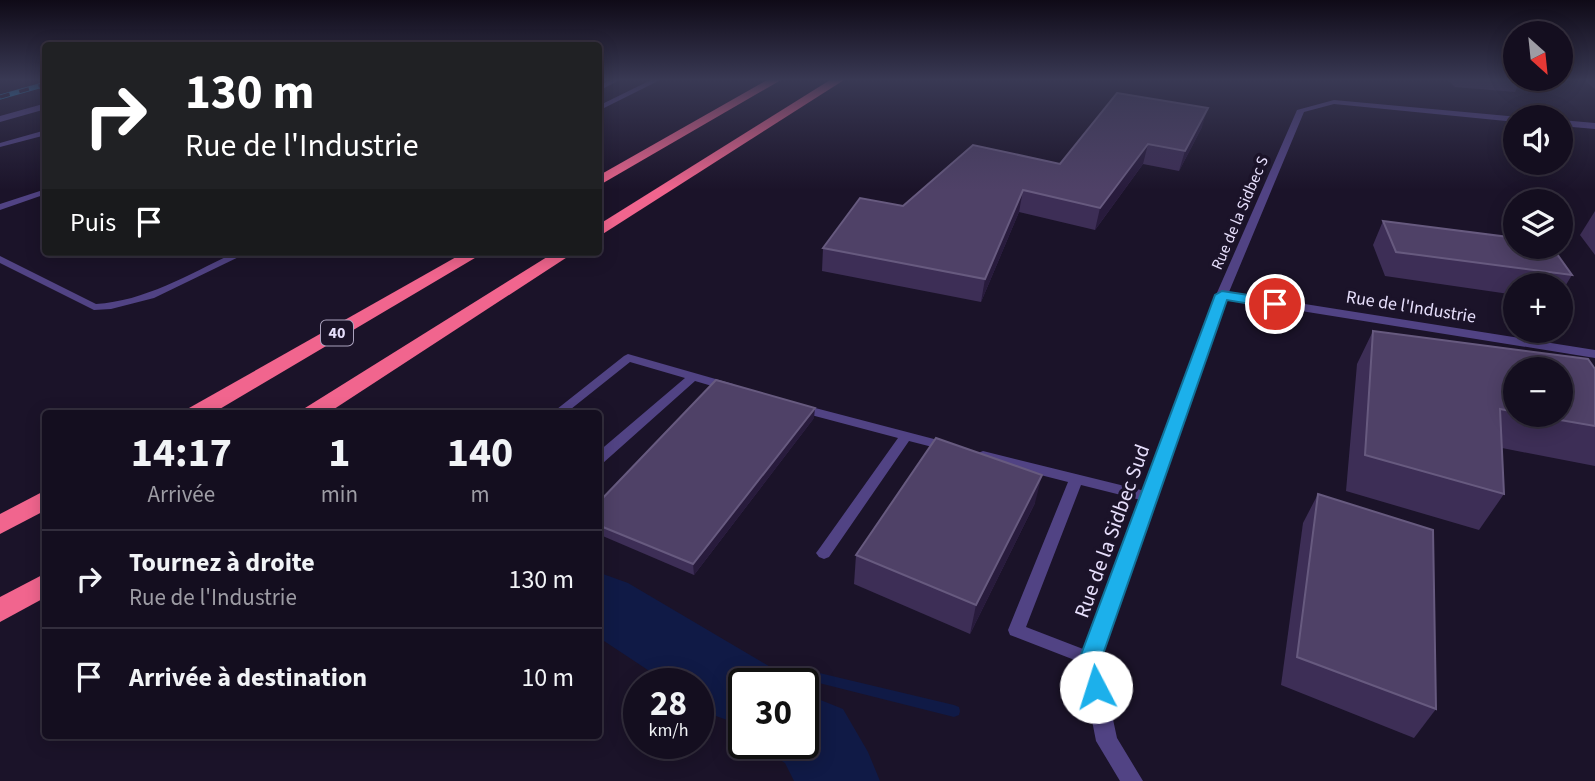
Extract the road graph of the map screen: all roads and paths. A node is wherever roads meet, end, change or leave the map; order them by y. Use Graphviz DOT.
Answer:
graph roads {
  1 [pos="712,116"];
  2 [pos="781,116"];
  3 [pos="1298,116"];
  4 [pos="1573,124"];
  5 [pos="1595,126"];
  6 [pos="42,133"];
  7 [pos="0,145"];
  8 [pos="602,180"];
  9 [pos="42,192"];
  10 [pos="0,207"];
  11 [pos="602,229"];
  12 [pos="235,256"];
  13 [pos="470,256"];
  14 [pos="561,256"];
  15 [pos="0,259"];
  16 [pos="1222,295"];
  17 [pos="1595,354"];
  18 [pos="693,377"];
  19 [pos="746,392"];
  20 [pos="786,403"];
  21 [pos="202,410"];
  22 [pos="318,410"];
  23 [pos="562,410"];
  24 [pos="906,436"];
  25 [pos="602,457"];
  26 [pos="1076,479"];
  27 [pos="1149,496"];
  28 [pos="42,501"];
  29 [pos="0,525"];
  30 [pos="824,553"];
  31 [pos="42,585"];
  32 [pos="0,611"];
  33 [pos="1090,660"];
  34 [pos="1132,781"];
  1 -- 8 [label="highway"];
  2 -- 11 [label="highway"];
  3 -- 16 [label="street, Rue de la Sidbec S"];
  4 -- 5 [label="street"];
  6 -- 7 [label="lane"];
  9 -- 10 [label="lane"];
  12 -- 15 [label="lane"];
  13 -- 21 [label="highway, 40"];
  14 -- 22 [label="highway"];
  16 -- 17 [label="street, Rue de l'Industrie"];
  16 -- 27 [label="street, Rue de la Sidbec Sud"];
  18 -- 19 [label="lane"];
  18 -- 23 [label="lane"];
  18 -- 25 [label="lane"];
  20 -- 24 [label="lane"];
  24 -- 26 [label="lane"];
  24 -- 30 [label="lane"];
  26 -- 27 [label="lane"];
  26 -- 33 [label="lane"];
  27 -- 33 [label="street, Rue de la Sidbec Sud"];
  28 -- 29 [label="highway"];
  31 -- 32 [label="highway"];
  33 -- 34 [label="street"];
}
